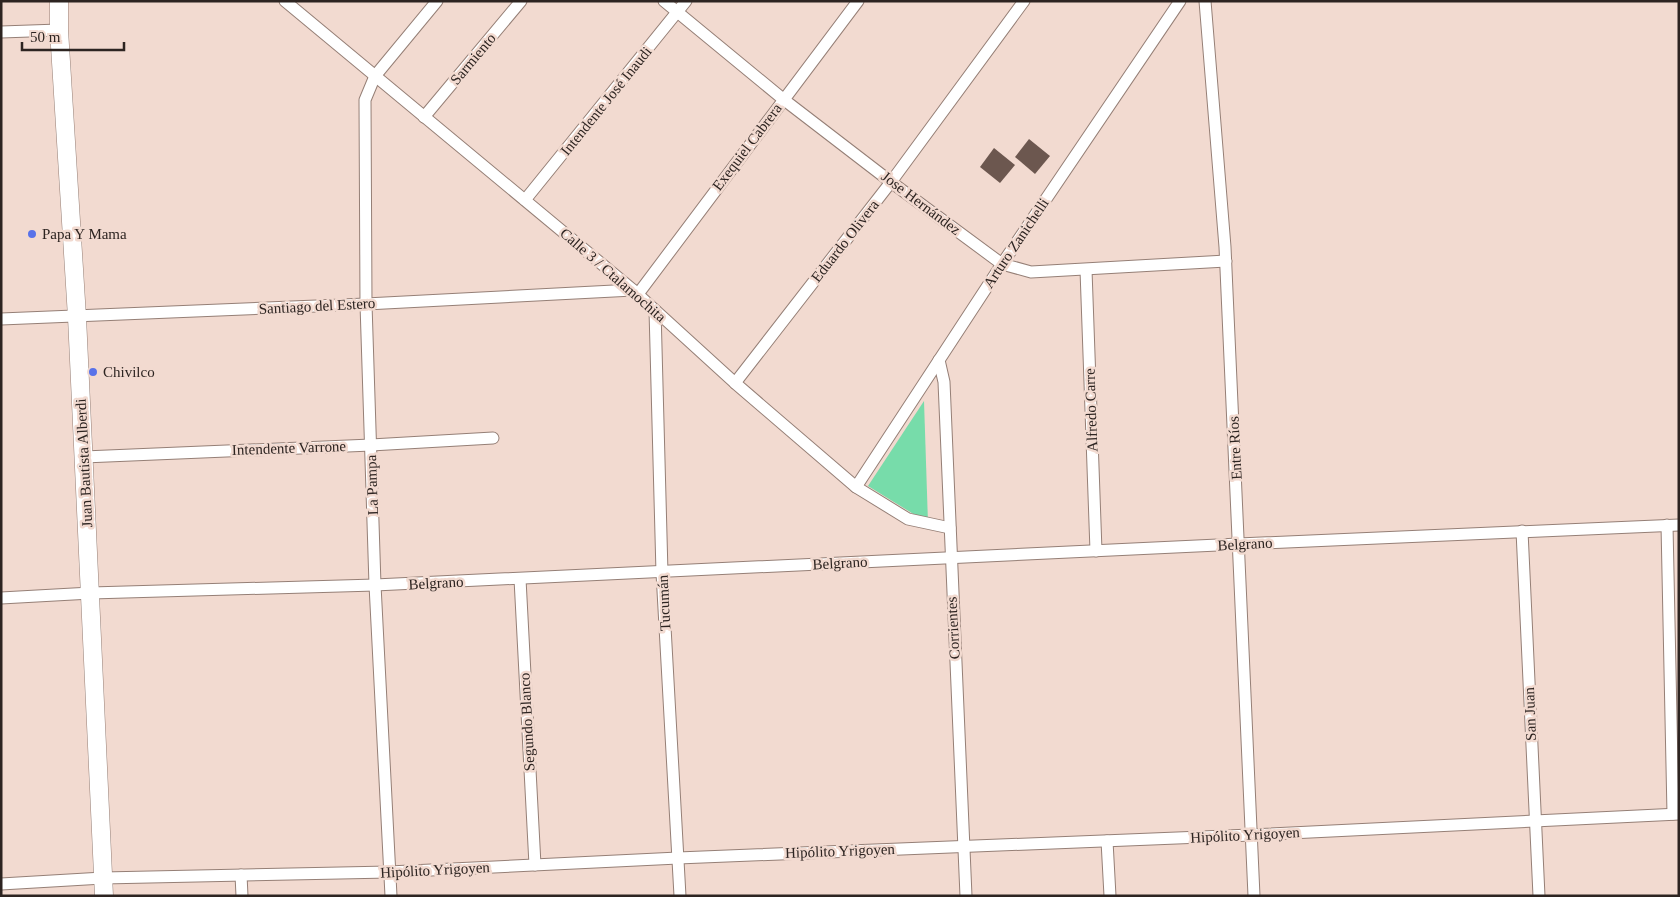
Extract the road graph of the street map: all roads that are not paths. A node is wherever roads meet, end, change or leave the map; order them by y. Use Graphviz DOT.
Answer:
graph roads {
  1 [pos="60,1"];
  2 [pos="286,1"];
  3 [pos="522,1"];
  4 [pos="664,1"];
  5 [pos="686,1"];
  6 [pos="858,1"];
  7 [pos="1024,1"];
  8 [pos="1180,1"];
  9 [pos="1205,1"];
  10 [pos="430,4"];
  11 [pos="678,12"];
  12 [pos="59,30"];
  13 [pos="1,32"];
  14 [pos="375,76"];
  15 [pos="783,99"];
  16 [pos="424,117"];
  17 [pos="891,182"];
  18 [pos="525,200"];
  19 [pos="1226,261"];
  20 [pos="1002,264"];
  21 [pos="1086,270"];
  22 [pos="635,292"];
  23 [pos="366,304"];
  24 [pos="655,310"];
  25 [pos="78,316"];
  26 [pos="1,319"];
  27 [pos="939,360"];
  28 [pos="736,383"];
  29 [pos="493,438"];
  30 [pos="370,445"];
  31 [pos="84,457"];
  32 [pos="856,487"];
  33 [pos="1673,525"];
  34 [pos="950,528"];
  35 [pos="1522,532"];
  36 [pos="1239,544"];
  37 [pos="1096,551"];
  38 [pos="950,558"];
  39 [pos="662,573"];
  40 [pos="520,579"];
  41 [pos="375,585"];
  42 [pos="91,593"];
  43 [pos="1,598"];
  44 [pos="1676,814"];
  45 [pos="1535,821"];
  46 [pos="1251,835"];
  47 [pos="1107,841"];
  48 [pos="964,847"];
  49 [pos="678,858"];
  50 [pos="535,865"];
  51 [pos="389,872"];
  52 [pos="241,875"];
  53 [pos="103,878"];
  54 [pos="1,884"];
  55 [pos="104,896"];
  56 [pos="242,896"];
  57 [pos="391,896"];
  58 [pos="680,896"];
  59 [pos="966,896"];
  60 [pos="1110,896"];
  61 [pos="1254,896"];
  62 [pos="1539,896"];
  1 -- 12 [label="main road, Juan Bautista Alberdi"];
  2 -- 14 [label="street, Calle 3 / Ctalamochita"];
  3 -- 16 [label="street, Sarmiento"];
  4 -- 11 [label="street, Jose Hernández"];
  5 -- 11 [label="street, Intendente José Inaudi"];
  6 -- 15 [label="street, Exequiel Cabrera"];
  7 -- 17 [label="street, Eduardo Olivera"];
  8 -- 20 [label="street, Arturo Zanichelli"];
  9 -- 19 [label="street, Entre Ríos"];
  10 -- 14 [label="street, La Pampa"];
  11 -- 15 [label="street, Jose Hernández"];
  11 -- 18 [label="street, Intendente José Inaudi"];
  12 -- 13 [label="street"];
  12 -- 25 [label="main road, Juan Bautista Alberdi"];
  14 -- 16 [label="street, Calle 3 / Ctalamochita"];
  14 -- 23 [label="street, La Pampa"];
  15 -- 17 [label="street, Jose Hernández"];
  15 -- 22 [label="street, Exequiel Cabrera"];
  16 -- 18 [label="street, Calle 3 / Ctalamochita"];
  17 -- 20 [label="street, Jose Hernández"];
  17 -- 28 [label="street, Eduardo Olivera"];
  18 -- 22 [label="street, Calle 3 / Ctalamochita"];
  19 -- 21 [label="street, Jose Hernández"];
  19 -- 36 [label="street, Entre Ríos"];
  20 -- 21 [label="street, Jose Hernández"];
  20 -- 27 [label="street, Arturo Zanichelli"];
  21 -- 37 [label="street, Alfredo Carre"];
  22 -- 23 [label="street, Santiago del Estero"];
  22 -- 24 [label="street, Calle 3 / Ctalamochita"];
  23 -- 25 [label="street, Santiago del Estero"];
  23 -- 30 [label="street, La Pampa"];
  24 -- 28 [label="street, Calle 3 / Ctalamochita"];
  24 -- 39 [label="street, Tucumán"];
  25 -- 26 [label="street, Santiago del Estero"];
  25 -- 31 [label="main road, Juan Bautista Alberdi"];
  27 -- 32 [label="street, Arturo Zanichelli"];
  27 -- 34 [label="street, Corrientes"];
  28 -- 32 [label="street, Calle 3 / Ctalamochita"];
  29 -- 30 [label="street, Intendente Varrone"];
  30 -- 31 [label="street, Intendente Varrone"];
  30 -- 41 [label="street, La Pampa"];
  31 -- 42 [label="main road, Juan Bautista Alberdi"];
  32 -- 34 [label="street, Calle 3 / Ctalamochita"];
  33 -- 35 [label="street, Belgrano"];
  33 -- 44 [label="street"];
  34 -- 38 [label="street, Corrientes"];
  35 -- 36 [label="street, Belgrano"];
  35 -- 45 [label="street, San Juan"];
  36 -- 37 [label="street, Belgrano"];
  36 -- 46 [label="street, Entre Ríos"];
  37 -- 38 [label="street, Belgrano"];
  38 -- 39 [label="street, Belgrano"];
  38 -- 48 [label="street, Corrientes"];
  39 -- 40 [label="street, Belgrano"];
  39 -- 49 [label="street, Tucumán"];
  40 -- 41 [label="street, Belgrano"];
  40 -- 50 [label="street, Segundo Blanco"];
  41 -- 42 [label="street, Belgrano"];
  41 -- 51 [label="street, La Pampa"];
  42 -- 43 [label="street, Belgrano"];
  42 -- 53 [label="main road, Juan Bautista Alberdi"];
  44 -- 45 [label="street, Hipólito Yrigoyen"];
  45 -- 46 [label="street, Hipólito Yrigoyen"];
  45 -- 62 [label="street, San Juan"];
  46 -- 47 [label="street, Hipólito Yrigoyen"];
  46 -- 61 [label="street, Entre Ríos"];
  47 -- 48 [label="street, Hipólito Yrigoyen"];
  47 -- 60 [label="street"];
  48 -- 49 [label="street, Hipólito Yrigoyen"];
  48 -- 59 [label="street, Corrientes"];
  49 -- 50 [label="street, Hipólito Yrigoyen"];
  49 -- 58 [label="street, Tucumán"];
  50 -- 51 [label="street, Hipólito Yrigoyen"];
  51 -- 52 [label="street, Hipólito Yrigoyen"];
  51 -- 57 [label="street, La Pampa"];
  52 -- 53 [label="street, Hipólito Yrigoyen"];
  52 -- 56 [label="street"];
  53 -- 54 [label="street, Hipólito Yrigoyen"];
  53 -- 55 [label="main road, Juan Bautista Alberdi"];
}
